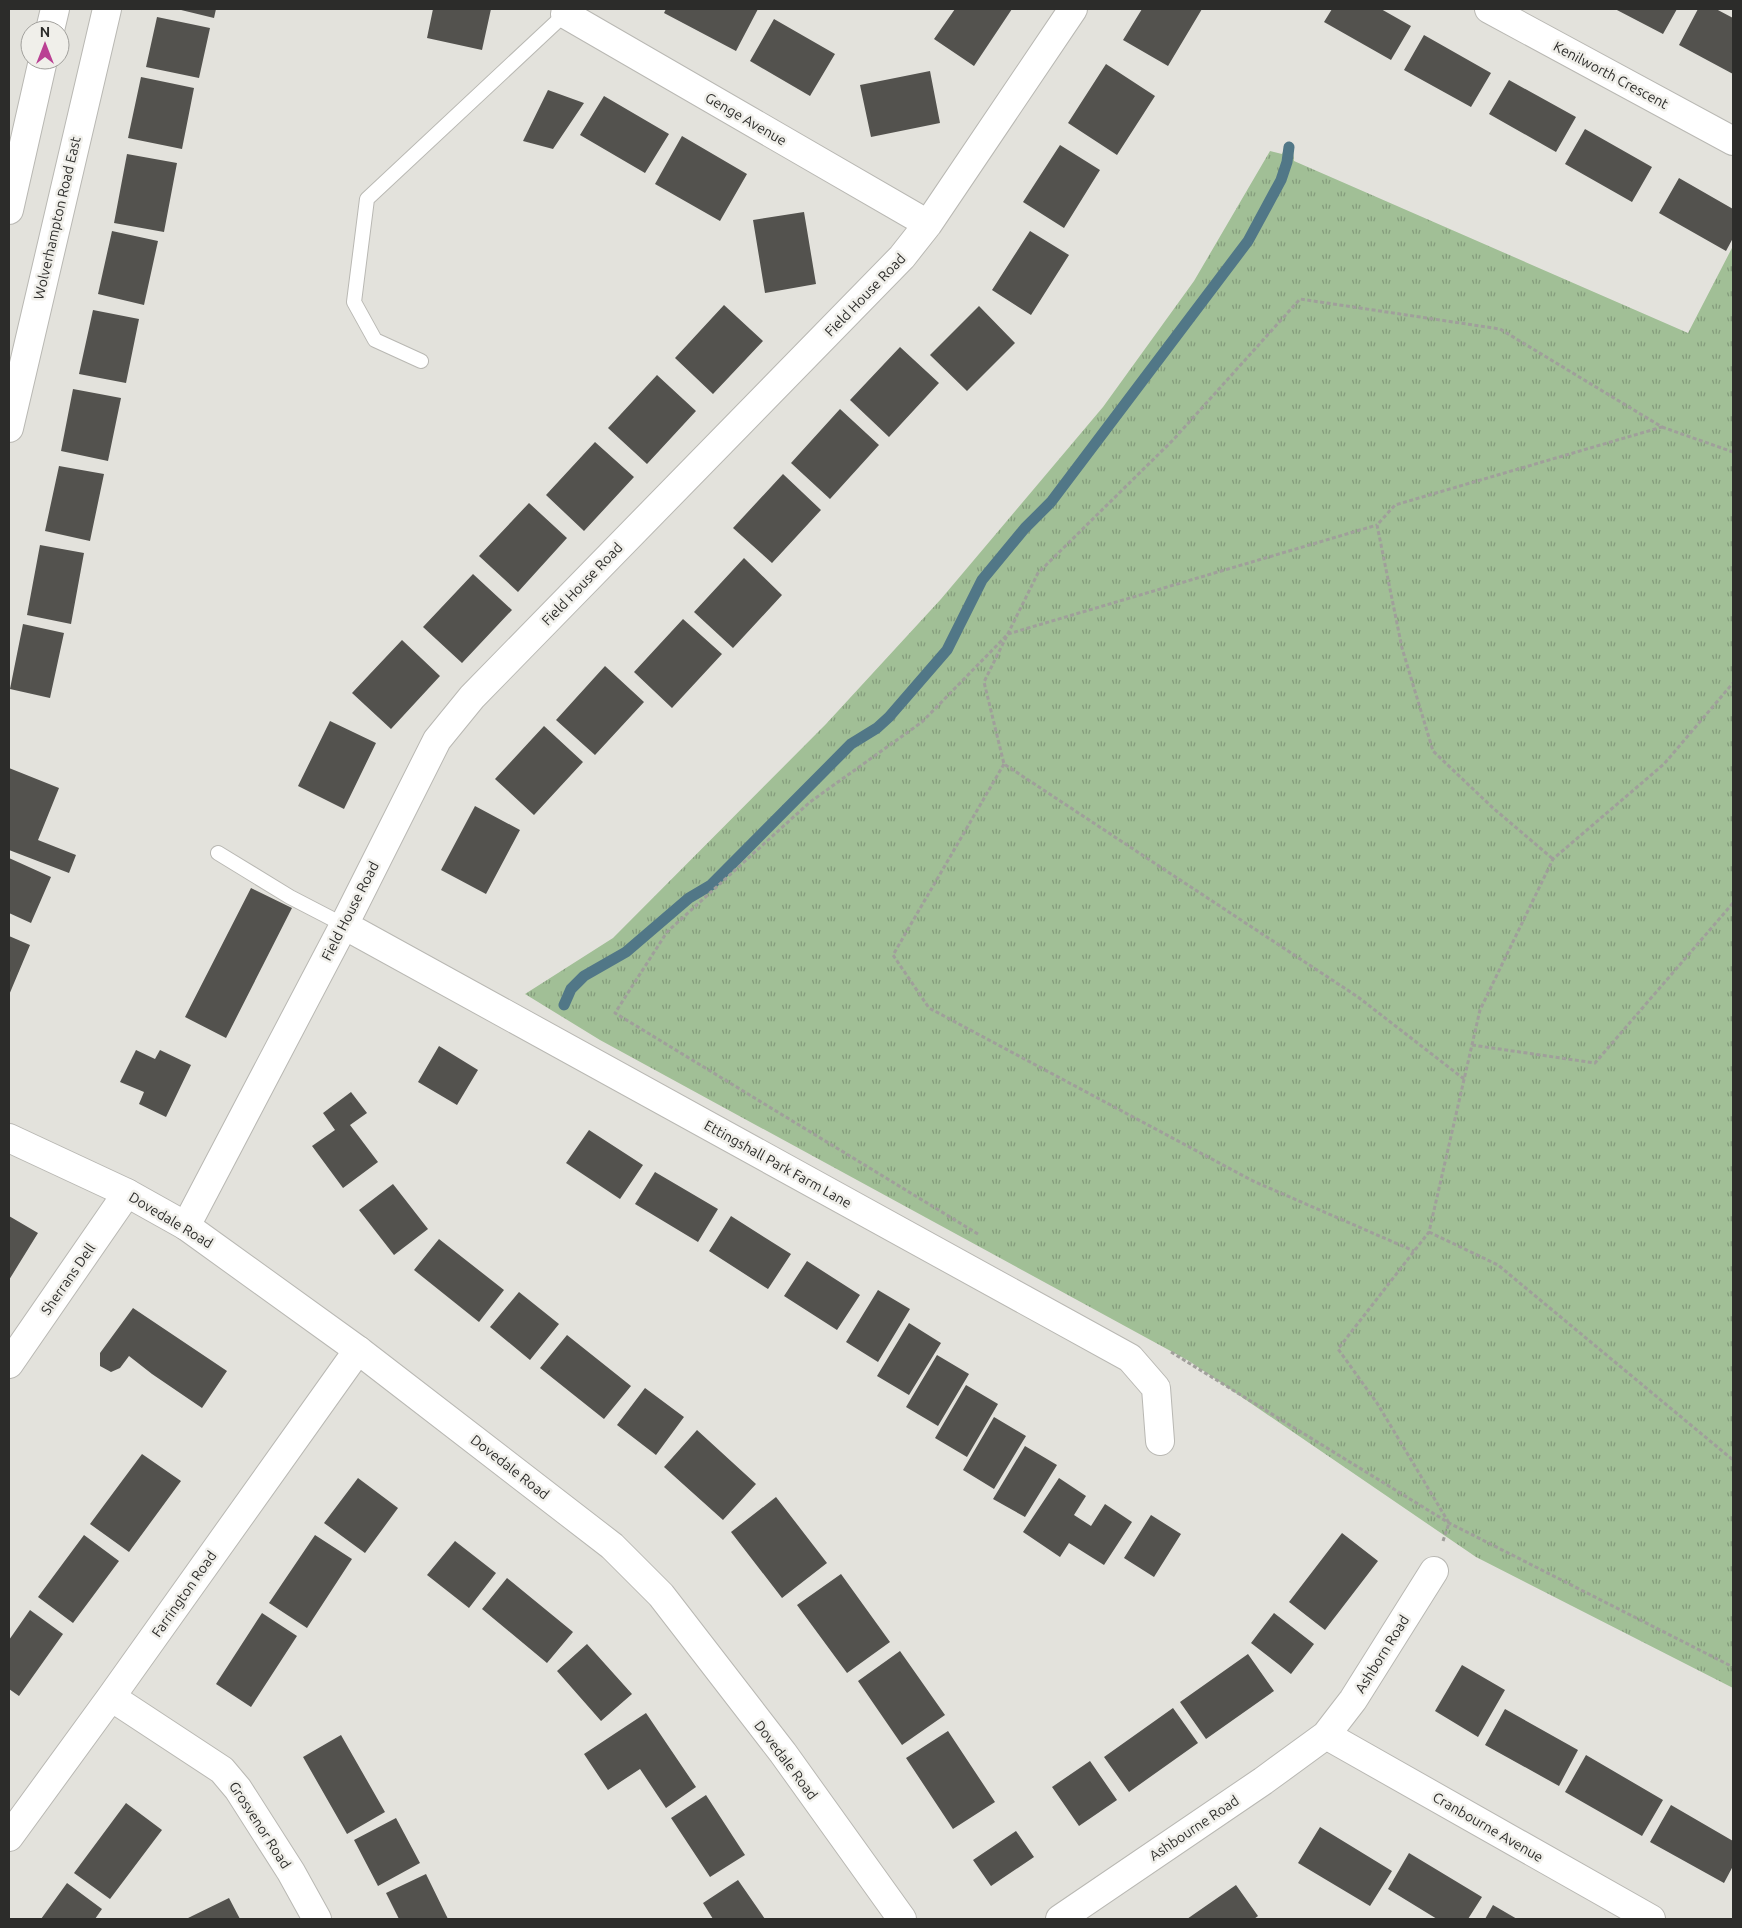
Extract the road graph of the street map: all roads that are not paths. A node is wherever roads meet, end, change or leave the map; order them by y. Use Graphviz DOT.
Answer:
graph roads {
  1 [pos="107,9"];
  2 [pos="1074,9"];
  3 [pos="1489,9"];
  4 [pos="565,14"];
  5 [pos="41,70"];
  6 [pos="1733,141"];
  7 [pos="9,210"];
  8 [pos="928,224"];
  9 [pos="421,361"];
  10 [pos="9,428"];
  11 [pos="218,853"];
  12 [pos="344,925"];
  13 [pos="9,1138"];
  14 [pos="127,1193"];
  15 [pos="186,1226"];
  16 [pos="358,1350"];
  17 [pos="9,1364"];
  18 [pos="1160,1441"];
  19 [pos="1434,1571"];
  20 [pos="111,1698"];
  21 [pos="1326,1735"];
  22 [pos="9,1837"];
  23 [pos="317,1919"];
  24 [pos="902,1919"];
  25 [pos="1060,1919"];
  26 [pos="1651,1919"];
  1 -- 10 [label="street, Wolverhampton Road East"];
  2 -- 8 [label="street, Field House Road"];
  3 -- 6 [label="street, Kenilworth Crescent"];
  4 -- 8 [label="street, Genge Avenue"];
  4 -- 9 [label="lane"];
  5 -- 7 [label="street"];
  8 -- 12 [label="street, Field House Road"];
  11 -- 12 [label="lane"];
  12 -- 15 [label="street, Field House Road"];
  12 -- 18 [label="street, Ettingshall Park Farm Lane"];
  13 -- 14 [label="street, Dovedale Road"];
  14 -- 15 [label="street, Dovedale Road"];
  14 -- 17 [label="street, Sherrans Dell"];
  15 -- 16 [label="street, Dovedale Road"];
  16 -- 20 [label="street, Farrington Road"];
  16 -- 24 [label="street, Dovedale Road"];
  19 -- 21 [label="street, Ashborn Road"];
  20 -- 22 [label="street, Farrington Road"];
  20 -- 23 [label="street, Grosvenor Road"];
  21 -- 25 [label="street, Ashbourne Road"];
  21 -- 26 [label="street, Cranbourne Avenue"];
}
